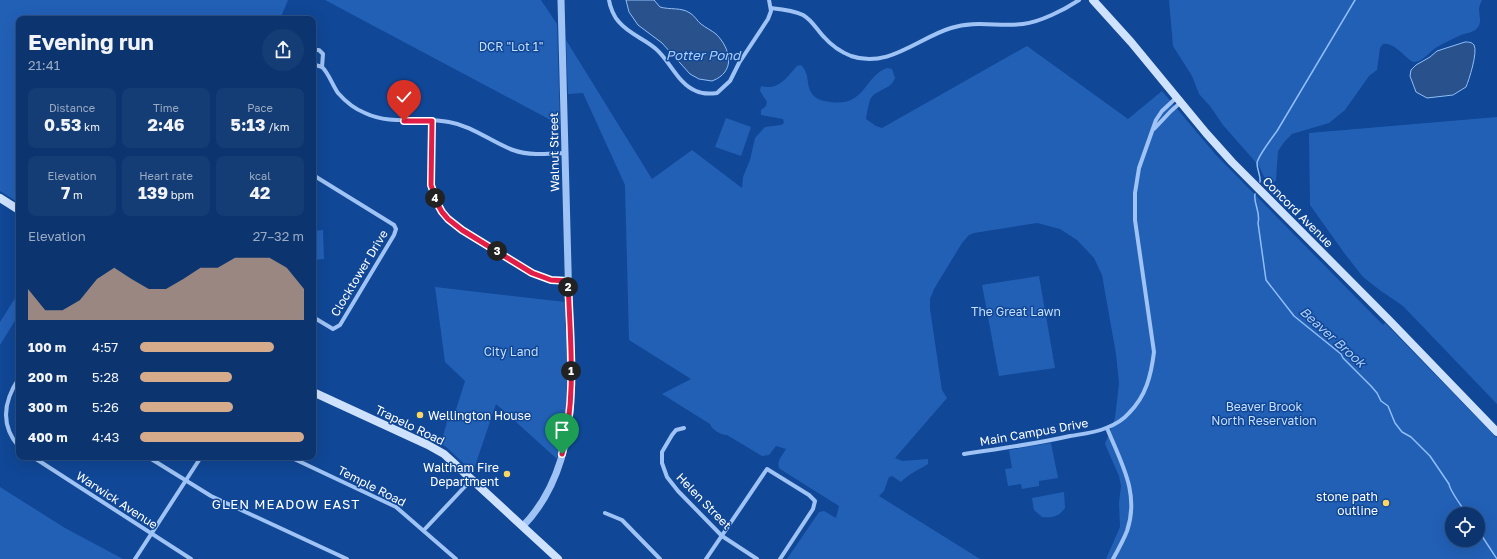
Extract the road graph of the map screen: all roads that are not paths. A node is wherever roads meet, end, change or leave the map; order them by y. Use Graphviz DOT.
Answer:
graph roads {
  1 [pos="561,0"];
  2 [pos="609,0"];
  3 [pos="770,0"];
  4 [pos="1079,0"];
  5 [pos="1092,0"];
  6 [pos="770,8"];
  7 [pos="316,50"];
  8 [pos="316,65"];
  9 [pos="322,67"];
  10 [pos="1178,101"];
  11 [pos="432,121"];
  12 [pos="1152,130"];
  13 [pos="565,153"];
  14 [pos="316,177"];
  15 [pos="0,198"];
  16 [pos="16,208"];
  17 [pos="568,281"];
  18 [pos="316,320"];
  19 [pos="16,383"];
  20 [pos="316,393"];
  21 [pos="684,428"];
  22 [pos="1107,428"];
  23 [pos="1497,432"];
  24 [pos="16,444"];
  25 [pos="964,454"];
  26 [pos="41,460"];
  27 [pos="153,460"];
  28 [pos="199,460"];
  29 [pos="297,460"];
  30 [pos="472,479"];
  31 [pos="186,481"];
  32 [pos="605,513"];
  33 [pos="523,526"];
  34 [pos="424,530"];
  35 [pos="152,534"];
  36 [pos="722,536"];
  37 [pos="136,559"];
  38 [pos="191,559"];
  39 [pos="347,559"];
  40 [pos="456,559"];
  41 [pos="558,559"];
  42 [pos="660,559"];
  43 [pos="706,559"];
  44 [pos="757,559"];
  45 [pos="780,559"];
  46 [pos="1113,559"];
  1 -- 13 [label="street, Walnut Street"];
  2 -- 6 [label="street"];
  3 -- 6 [label="street"];
  4 -- 6 [label="street"];
  5 -- 10 [label="main road, Concord Avenue"];
  7 -- 9 [label="street"];
  8 -- 9 [label="street"];
  9 -- 11 [label="street"];
  10 -- 12 [label="street"];
  10 -- 12 [label="street, Main Campus Drive"];
  10 -- 23 [label="main road, Concord Avenue"];
  11 -- 13 [label="street"];
  11 -- 17 [label="street"];
  12 -- 22 [label="street, Main Campus Drive"];
  13 -- 17 [label="street, Walnut Street"];
  14 -- 18 [label="street, Clocktower Drive"];
  15 -- 16 [label="main road"];
  17 -- 33 [label="street, Walnut Street"];
  19 -- 24 [label="street"];
  20 -- 30 [label="main road, Trapelo Road"];
  21 -- 36 [label="street, Helen Street"];
  22 -- 25 [label="street, Main Campus Drive"];
  22 -- 46 [label="street"];
  26 -- 35 [label="street, Warwick Avenue"];
  27 -- 31 [label="street"];
  28 -- 31 [label="street"];
  29 -- 34 [label="street, Temple Road"];
  30 -- 33 [label="main road, Trapelo Road"];
  30 -- 34 [label="street"];
  31 -- 35 [label="street"];
  31 -- 39 [label="street"];
  32 -- 42 [label="street"];
  33 -- 41 [label="main road, Trapelo Road"];
  34 -- 40 [label="street, Temple Road"];
  35 -- 37 [label="street"];
  35 -- 38 [label="street, Warwick Avenue"];
  36 -- 43 [label="street"];
  36 -- 44 [label="street, Helen Street"];
  36 -- 45 [label="street"];
}
